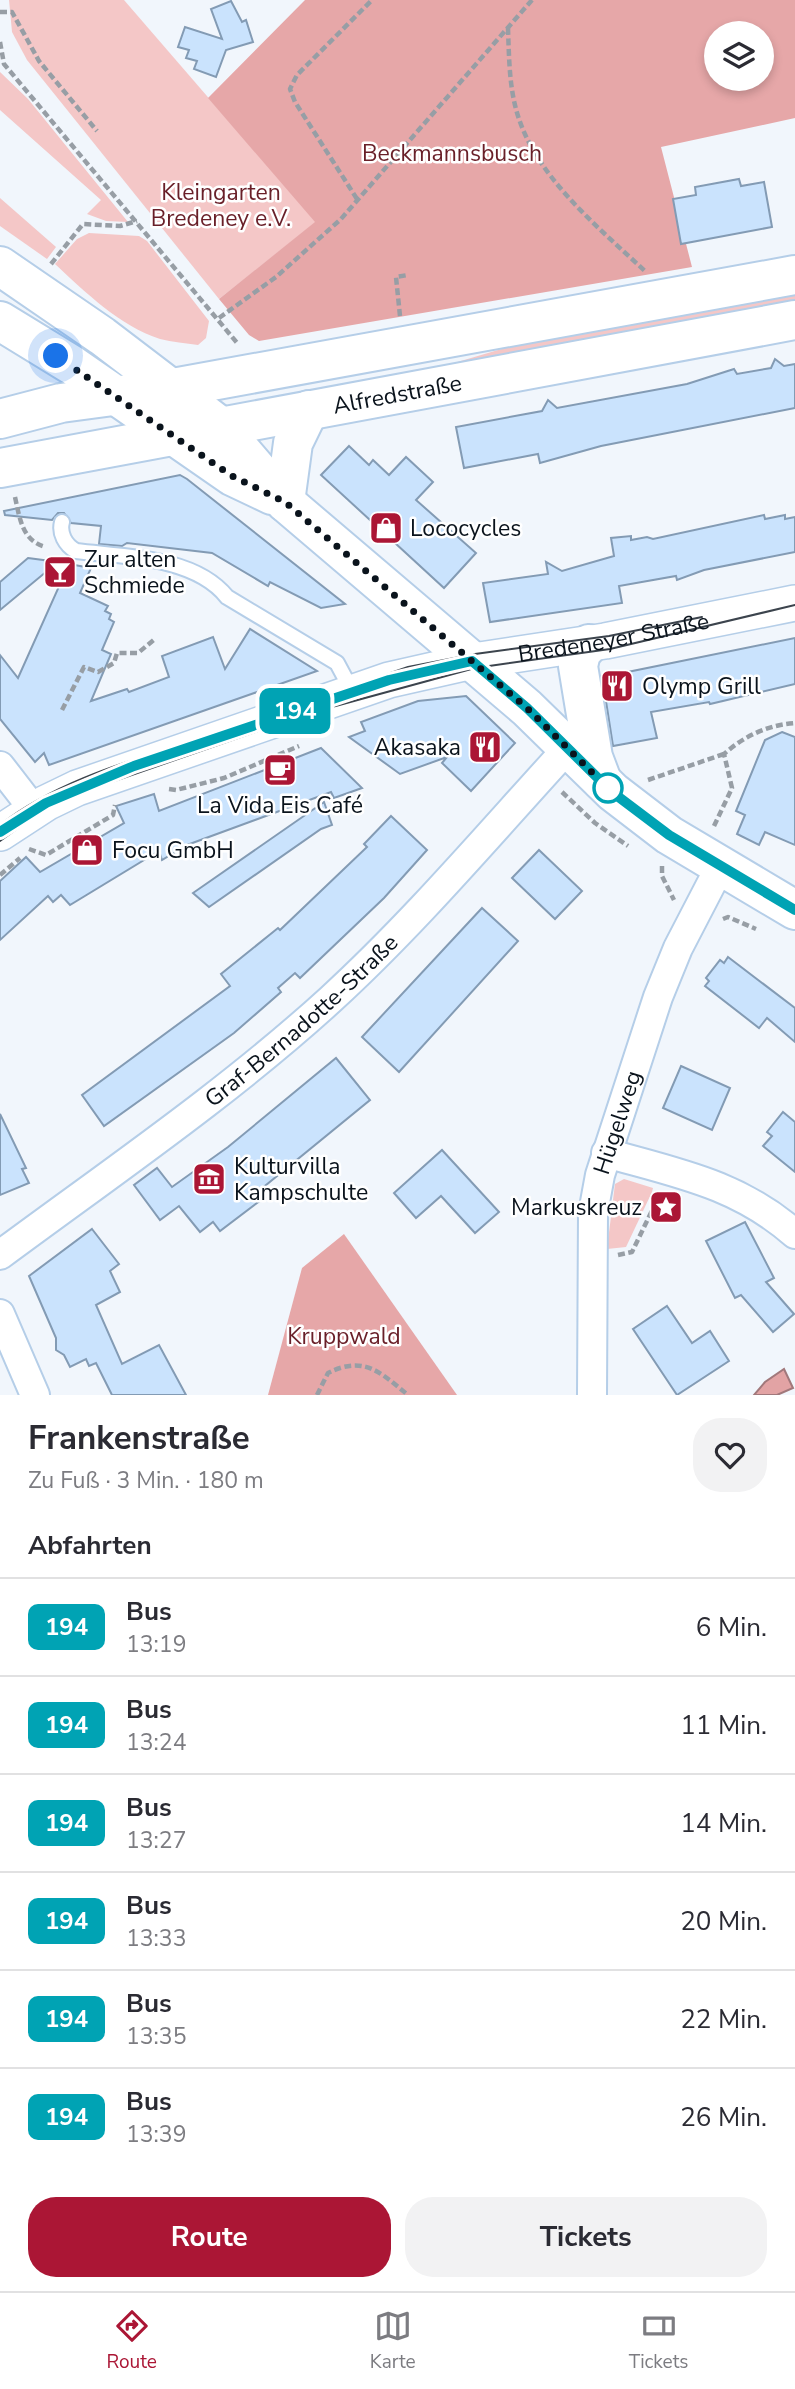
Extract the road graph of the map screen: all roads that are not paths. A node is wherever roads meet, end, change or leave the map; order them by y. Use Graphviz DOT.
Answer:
graph roads {
  1 [pos="0,266"];
  2 [pos="795,275"];
  3 [pos="795,320"];
  4 [pos="0,321"];
  5 [pos="173,388"];
  6 [pos="117,396"];
  7 [pos="309,410"];
  8 [pos="0,419"];
  9 [pos="220,426"];
  10 [pos="169,435"];
  11 [pos="4,466"];
  12 [pos="285,502"];
  13 [pos="62,522"];
  14 [pos="795,603"];
  15 [pos="589,643"];
  16 [pos="472,661"];
  17 [pos="352,691"];
  18 [pos="567,749"];
  19 [pos="0,766"];
  20 [pos="603,783"];
  21 [pos="34,810"];
  22 [pos="0,832"];
  23 [pos="714,852"];
  24 [pos="795,910"];
  25 [pos="606,1153"];
  26 [pos="795,1234"];
  27 [pos="0,1255"];
  28 [pos="0,1314"];
  29 [pos="35,1395"];
  30 [pos="592,1395"];
  1 -- 5 [label="main road"];
  2 -- 5 [label="main road, Alfredstraße"];
  3 -- 7 [label="main road, Alfredstraße"];
  4 -- 6 [label="main road"];
  5 -- 6 [label="main road, Alfredstraße"];
  5 -- 9 [label="main road"];
  6 -- 8 [label="main road, Alfredstraße"];
  6 -- 10 [label="main road"];
  7 -- 9 [label="main road, Alfredstraße"];
  7 -- 12 [label="main road"];
  9 -- 10 [label="main road, Alfredstraße"];
  9 -- 12 [label="main road"];
  10 -- 11 [label="main road, Alfredstraße"];
  10 -- 12 [label="main road"];
  12 -- 16 [label="main road"];
  13 -- 17 [label="lane"];
  14 -- 15 [label="street, Bredeneyer Straße"];
  15 -- 16 [label="street, Bredeneyer Straße"];
  15 -- 20 [label="main road"];
  16 -- 17 [label="street, Bredeneyer Straße"];
  16 -- 18 [label="main road"];
  17 -- 21 [label="street, Bredeneyer Straße"];
  18 -- 20 [label="main road"];
  18 -- 27 [label="street, Graf-Bernadotte-Straße"];
  19 -- 21 [label="street"];
  20 -- 23 [label="main road"];
  21 -- 22 [label="street, Bredeneyer Straße"];
  23 -- 24 [label="main road"];
  23 -- 25 [label="street, Hügelweg"];
  25 -- 26 [label="street"];
  25 -- 30 [label="street, Hügelweg"];
  28 -- 29 [label="street"];
}
